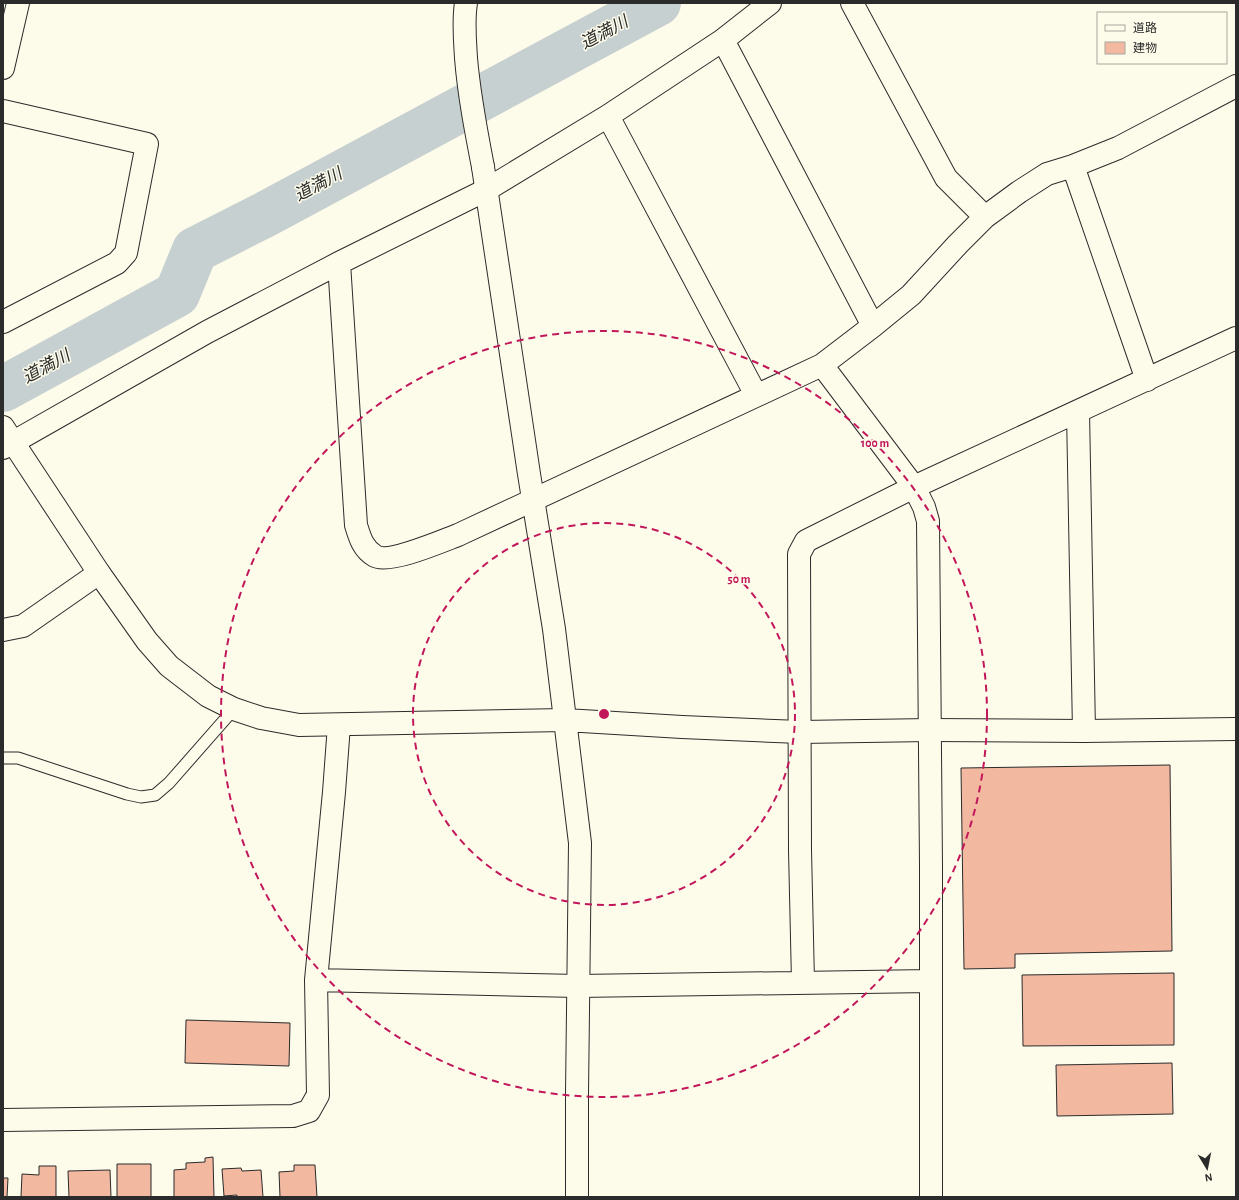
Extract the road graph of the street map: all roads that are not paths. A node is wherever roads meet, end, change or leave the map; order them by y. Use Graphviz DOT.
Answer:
graph roads {
  1 [pos="18,3"];
  2 [pos="466,3"];
  3 [pos="770,3"];
  4 [pos="852,3"];
  5 [pos="723,40"];
  6 [pos="3,68"];
  7 [pos="1236,86"];
  8 [pos="3,111"];
  9 [pos="608,116"];
  10 [pos="1072,166"];
  11 [pos="486,190"];
  12 [pos="985,217"];
  13 [pos="339,262"];
  14 [pos="3,322"];
  15 [pos="873,326"];
  16 [pos="1236,338"];
  17 [pos="822,364"];
  18 [pos="1147,380"];
  19 [pos="756,395"];
  20 [pos="1078,412"];
  21 [pos="6,439"];
  22 [pos="914,487"];
  23 [pos="533,499"];
  24 [pos="99,573"];
  25 [pos="3,630"];
  26 [pos="234,709"];
  27 [pos="565,720"];
  28 [pos="339,726"];
  29 [pos="1236,729"];
  30 [pos="930,730"];
  31 [pos="1084,731"];
  32 [pos="800,732"];
  33 [pos="3,758"];
  34 [pos="316,980"];
  35 [pos="930,981"];
  36 [pos="803,982"];
  37 [pos="578,986"];
  38 [pos="3,1120"];
  39 [pos="577,1197"];
  40 [pos="931,1197"];
  1 -- 6 [label="street"];
  2 -- 11 [label="street"];
  3 -- 5 [label="street"];
  4 -- 12 [label="street"];
  5 -- 9 [label="street"];
  5 -- 15 [label="street"];
  7 -- 10 [label="street"];
  8 -- 14 [label="street"];
  9 -- 11 [label="street"];
  9 -- 19 [label="street"];
  10 -- 12 [label="street"];
  10 -- 18 [label="street"];
  11 -- 13 [label="street"];
  11 -- 23 [label="street"];
  12 -- 15 [label="street"];
  13 -- 21 [label="street"];
  13 -- 23 [label="street"];
  15 -- 17 [label="street"];
  16 -- 18 [label="street"];
  17 -- 19 [label="street"];
  17 -- 22 [label="street"];
  18 -- 20 [label="street"];
  19 -- 23 [label="street"];
  20 -- 22 [label="street"];
  20 -- 31 [label="street"];
  21 -- 24 [label="street"];
  22 -- 30 [label="street"];
  22 -- 32 [label="street"];
  23 -- 27 [label="street"];
  24 -- 25 [label="street"];
  24 -- 26 [label="street"];
  26 -- 28 [label="street"];
  26 -- 33 [label="lane"];
  27 -- 28 [label="street"];
  27 -- 32 [label="street"];
  27 -- 37 [label="street"];
  28 -- 34 [label="street"];
  29 -- 31 [label="street"];
  30 -- 31 [label="street"];
  30 -- 32 [label="street"];
  30 -- 35 [label="street"];
  32 -- 36 [label="street"];
  34 -- 37 [label="street"];
  34 -- 38 [label="street"];
  35 -- 36 [label="street"];
  35 -- 40 [label="street"];
  36 -- 37 [label="street"];
  37 -- 39 [label="street"];
}
